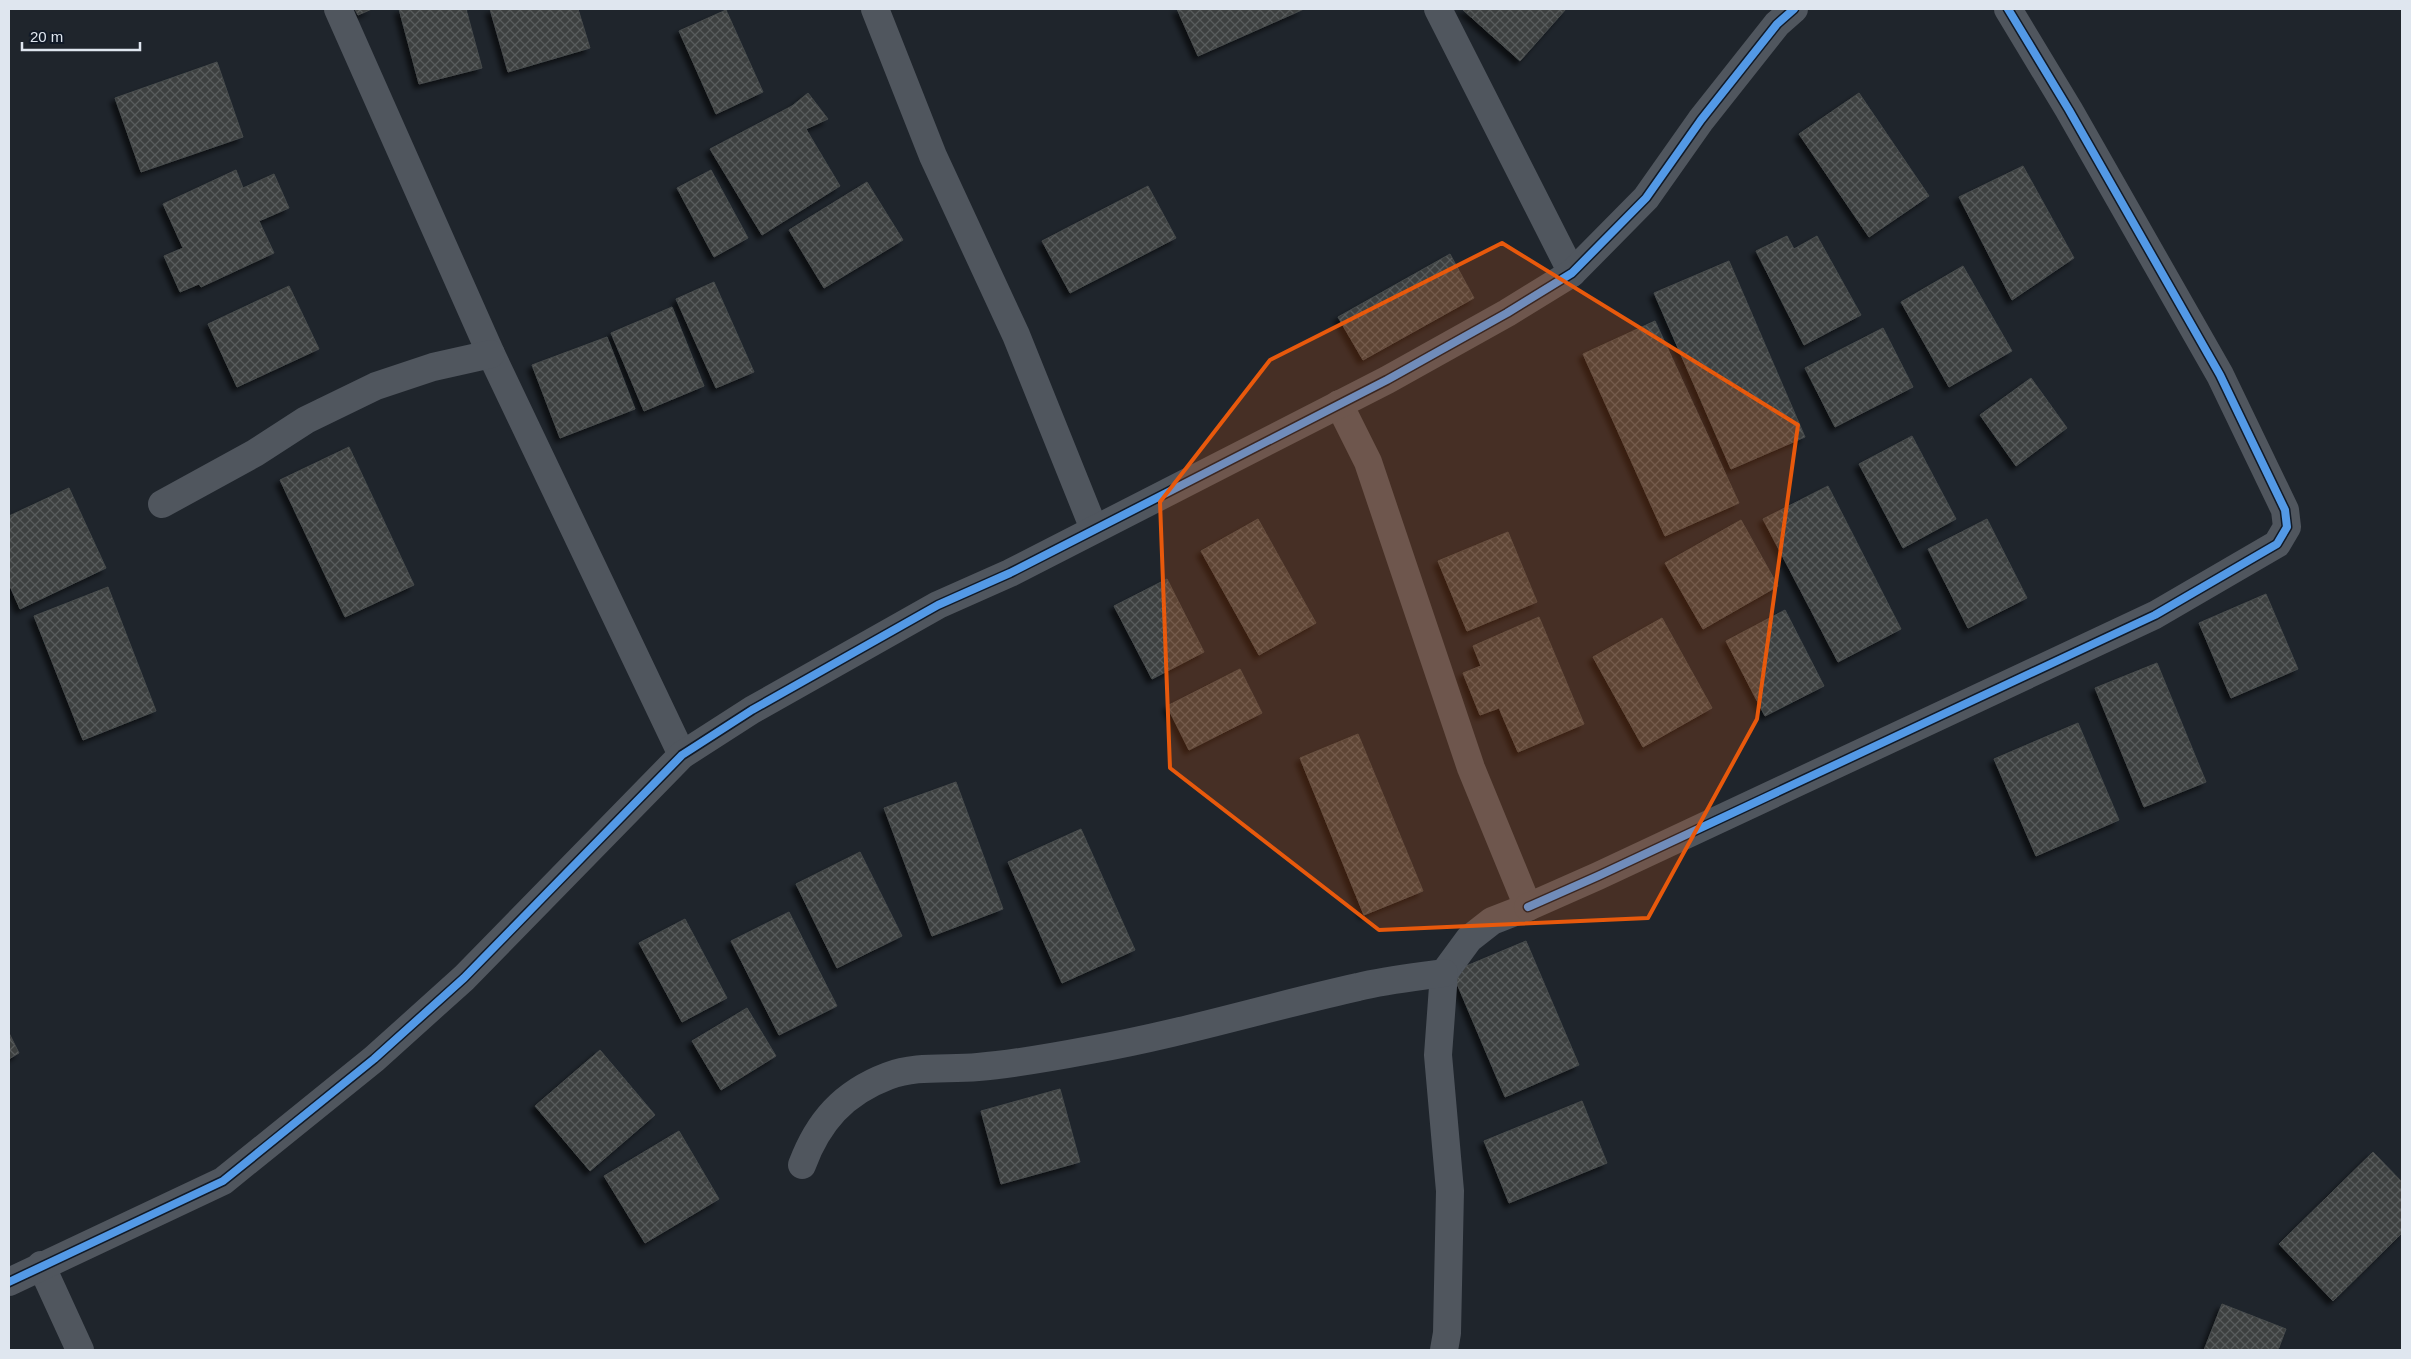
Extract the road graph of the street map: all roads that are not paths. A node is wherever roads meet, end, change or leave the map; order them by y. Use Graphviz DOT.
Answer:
graph roads {
  1 [pos="338,9"];
  2 [pos="874,9"];
  3 [pos="1438,9"];
  4 [pos="1794,9"];
  5 [pos="2008,9"];
  6 [pos="1572,273"];
  7 [pos="491,354"];
  8 [pos="1339,404"];
  9 [pos="162,504"];
  10 [pos="1094,529"];
  11 [pos="682,755"];
  12 [pos="1528,907"];
  13 [pos="1444,973"];
  14 [pos="802,1165"];
  15 [pos="41,1265"];
  16 [pos="9,1282"];
  17 [pos="80,1350"];
  18 [pos="1444,1350"];
  1 -- 7 [label="street"];
  2 -- 10 [label="street"];
  3 -- 6 [label="street"];
  4 -- 6 [label="street"];
  5 -- 12 [label="street"];
  6 -- 8 [label="street"];
  7 -- 9 [label="street"];
  7 -- 11 [label="street"];
  8 -- 10 [label="street"];
  8 -- 12 [label="street"];
  10 -- 11 [label="street"];
  11 -- 15 [label="street"];
  12 -- 13 [label="street"];
  13 -- 14 [label="street"];
  13 -- 18 [label="street"];
  15 -- 16 [label="street"];
  15 -- 17 [label="street"];
}
